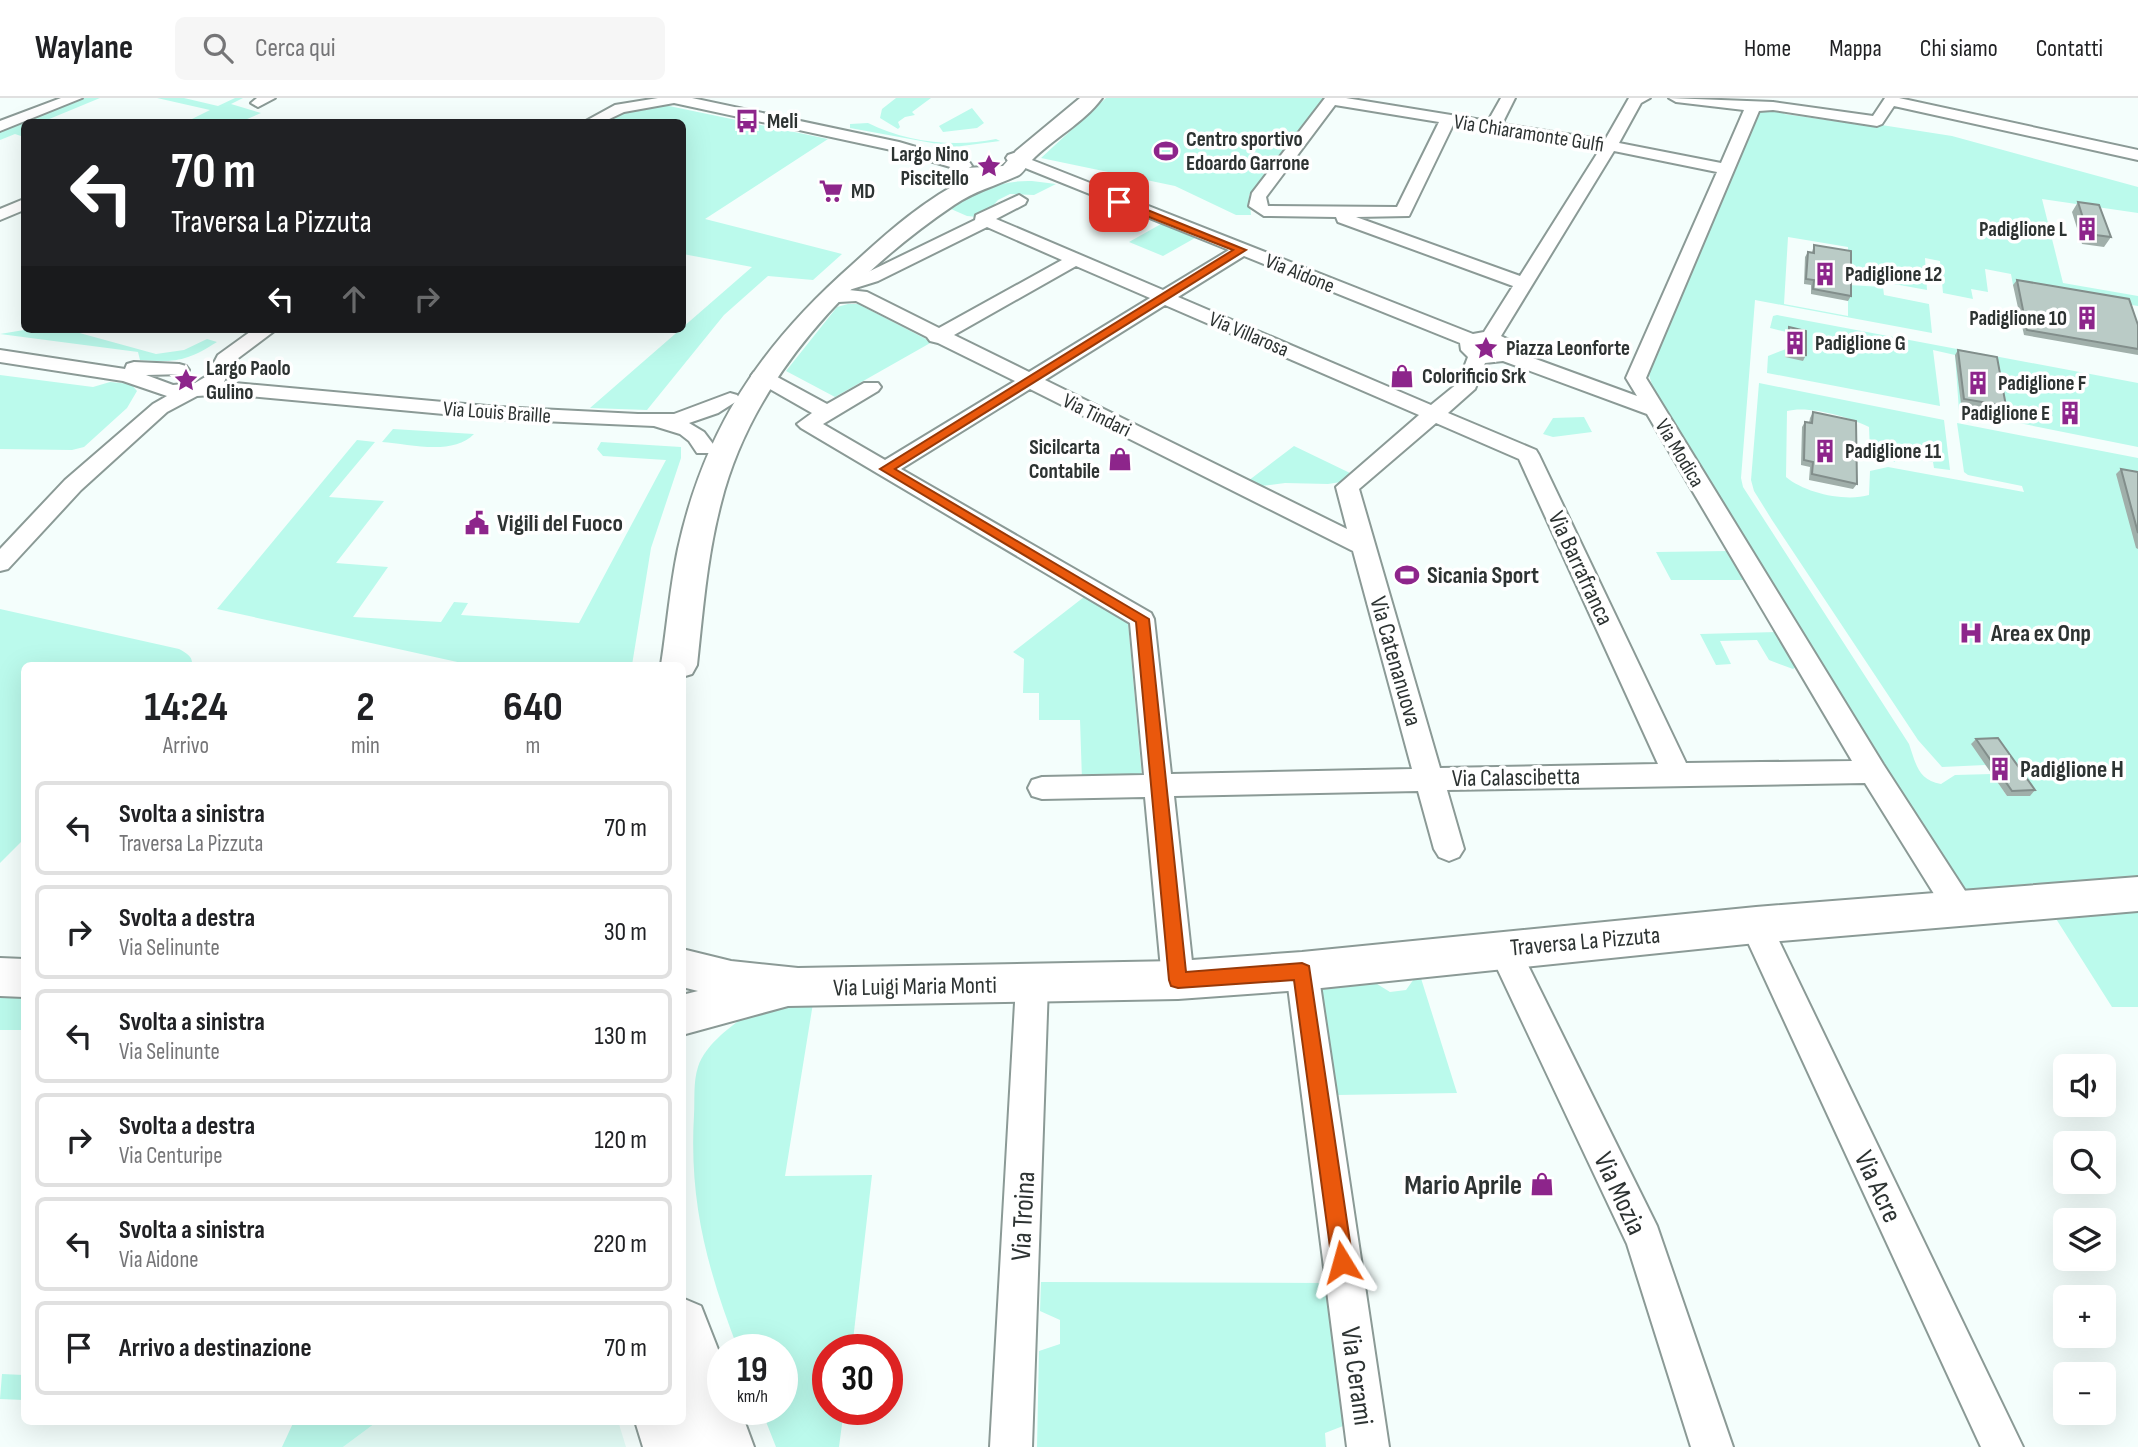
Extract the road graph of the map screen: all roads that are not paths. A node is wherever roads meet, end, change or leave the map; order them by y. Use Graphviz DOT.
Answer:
graph roads {
  1 [pos="75,98"];
  2 [pos="638,98"];
  3 [pos="650,98"];
  4 [pos="1078,98"];
  5 [pos="1092,98"];
  6 [pos="1508,98"];
  7 [pos="1643,98"];
  8 [pos="1676,98"];
  9 [pos="1332,99"];
  10 [pos="1892,99"];
  11 [pos="670,100"];
  12 [pos="620,102"];
  13 [pos="1753,107"];
  14 [pos="595,119"];
  15 [pos="1448,120"];
  16 [pos="0,126"];
  17 [pos="1493,127"];
  18 [pos="1610,146"];
  19 [pos="2138,155"];
  20 [pos="993,161"];
  21 [pos="1726,169"];
  22 [pos="1071,182"];
  23 [pos="1019,200"];
  24 [pos="21,205"];
  25 [pos="1264,211"];
  26 [pos="1323,211"];
  27 [pos="0,215"];
  28 [pos="987,221"];
  29 [pos="1231,231"];
  30 [pos="1241,250"];
  31 [pos="1076,259"];
  32 [pos="1525,284"];
  33 [pos="835,293"];
  34 [pos="1164,297"];
  35 [pos="245,333"];
  36 [pos="261,333"];
  37 [pos="937,337"];
  38 [pos="1482,346"];
  39 [pos="0,356"];
  40 [pos="40,361"];
  41 [pos="185,369"];
  42 [pos="219,370"];
  43 [pos="761,376"];
  44 [pos="1636,378"];
  45 [pos="1028,382"];
  46 [pos="159,387"];
  47 [pos="872,387"];
  48 [pos="194,390"];
  49 [pos="1612,394"];
  50 [pos="730,399"];
  51 [pos="357,400"];
  52 [pos="1655,410"];
  53 [pos="827,413"];
  54 [pos="1434,414"];
  55 [pos="638,420"];
  56 [pos="705,448"];
  57 [pos="886,469"];
  58 [pos="73,485"];
  59 [pos="1364,547"];
  60 [pos="0,563"];
  61 [pos="658,662"];
  62 [pos="679,662"];
  63 [pos="1873,772"];
  64 [pos="1677,774"];
  65 [pos="1429,779"];
  66 [pos="1159,787"];
  67 [pos="1042,788"];
  68 [pos="1449,849"];
  69 [pos="2138,894"];
  70 [pos="1960,909"];
  71 [pos="1756,925"];
  72 [pos="1504,949"];
  73 [pos="686,969"];
  74 [pos="1302,971"];
  75 [pos="686,976"];
  76 [pos="0,978"];
  77 [pos="21,978"];
  78 [pos="1178,980"];
  79 [pos="1032,985"];
  80 [pos="798,988"];
  81 [pos="686,996"];
  82 [pos="686,1014"];
  83 [pos="686,1336"];
  84 [pos="664,1425"];
  85 [pos="671,1447"];
  86 [pos="726,1447"];
  87 [pos="1011,1447"];
  88 [pos="1368,1447"];
  89 [pos="1712,1447"];
  90 [pos="2002,1447"];
  1 -- 16 [label="street"];
  2 -- 12 [label="street"];
  3 -- 11 [label="street"];
  4 -- 20 [label="street"];
  5 -- 20 [label="street"];
  6 -- 17 [label="street"];
  7 -- 18 [label="street"];
  8 -- 13 [label="street"];
  9 -- 15 [label="street, Via Chiaramonte Gulfi"];
  9 -- 25 [label="street"];
  10 -- 13 [label="street"];
  10 -- 19 [label="street"];
  11 -- 12 [label="street"];
  11 -- 20 [label="street"];
  12 -- 14 [label="street"];
  13 -- 21 [label="street"];
  15 -- 17 [label="street, Via Chiaramonte Gulfi"];
  15 -- 26 [label="street"];
  17 -- 18 [label="street, Via Chiaramonte Gulfi"];
  18 -- 21 [label="street, Via Chiaramonte Gulfi"];
  18 -- 32 [label="street"];
  20 -- 22 [label="street"];
  20 -- 22 [label="street"];
  20 -- 33 [label="street"];
  20 -- 50 [label="street"];
  21 -- 44 [label="street"];
  22 -- 29 [label="street, Via Aidone"];
  23 -- 28 [label="street"];
  24 -- 27 [label="street"];
  25 -- 26 [label="street"];
  25 -- 29 [label="street"];
  26 -- 32 [label="street"];
  28 -- 31 [label="street, Via Villarosa"];
  28 -- 33 [label="street"];
  29 -- 30 [label="street, Via Aidone"];
  30 -- 34 [label="street"];
  30 -- 38 [label="street, Via Aidone"];
  31 -- 34 [label="street, Via Villarosa"];
  31 -- 37 [label="street"];
  32 -- 38 [label="street"];
  33 -- 37 [label="street, Via Tindari"];
  33 -- 43 [label="street"];
  34 -- 45 [label="street"];
  34 -- 54 [label="street, Via Villarosa"];
  35 -- 41 [label="street"];
  36 -- 42 [label="street"];
  37 -- 45 [label="street, Via Tindari"];
  38 -- 49 [label="street"];
  38 -- 54 [label="street"];
  39 -- 40 [label="street"];
  40 -- 41 [label="street"];
  40 -- 46 [label="street"];
  41 -- 42 [label="street"];
  41 -- 46 [label="street"];
  42 -- 48 [label="street"];
  42 -- 51 [label="street"];
  43 -- 53 [label="street"];
  43 -- 62 [label="street"];
  44 -- 49 [label="street"];
  44 -- 52 [label="street, Via Modica"];
  45 -- 57 [label="street"];
  45 -- 59 [label="street, Via Tindari"];
  46 -- 48 [label="street"];
  46 -- 58 [label="street"];
  47 -- 53 [label="street"];
  48 -- 51 [label="street"];
  48 -- 58 [label="street"];
  49 -- 52 [label="street"];
  50 -- 55 [label="street"];
  50 -- 56 [label="street"];
  51 -- 55 [label="street, Via Louis Braille"];
  52 -- 63 [label="street, Via Modica"];
  53 -- 57 [label="street"];
  54 -- 59 [label="street, Via Catenanuova"];
  54 -- 64 [label="street, Via Barrafranca"];
  55 -- 56 [label="street"];
  56 -- 61 [label="street"];
  57 -- 66 [label="street"];
  58 -- 60 [label="street"];
  59 -- 65 [label="street, Via Catenanuova"];
  63 -- 64 [label="street, Via Calascibetta"];
  63 -- 70 [label="street, Via Modica"];
  64 -- 65 [label="street, Via Calascibetta"];
  65 -- 66 [label="street, Via Calascibetta"];
  65 -- 68 [label="street, Via Catenanuova"];
  66 -- 67 [label="street, Via Calascibetta"];
  66 -- 78 [label="street"];
  69 -- 70 [label="street, Traversa La Pizzuta"];
  70 -- 71 [label="street, Traversa La Pizzuta"];
  71 -- 72 [label="street, Traversa La Pizzuta"];
  71 -- 90 [label="street, Via Acre"];
  72 -- 74 [label="street, Traversa La Pizzuta"];
  72 -- 89 [label="street, Via Mozia"];
  73 -- 80 [label="street"];
  74 -- 78 [label="street, Traversa La Pizzuta"];
  74 -- 88 [label="street, Via Cerami"];
  75 -- 81 [label="street"];
  76 -- 77 [label="street"];
  78 -- 79 [label="street, Traversa La Pizzuta"];
  79 -- 80 [label="street, Via Luigi Maria Monti"];
  79 -- 87 [label="street, Via Troina"];
  80 -- 82 [label="street"];
  83 -- 86 [label="street"];
  84 -- 85 [label="street"];
}
